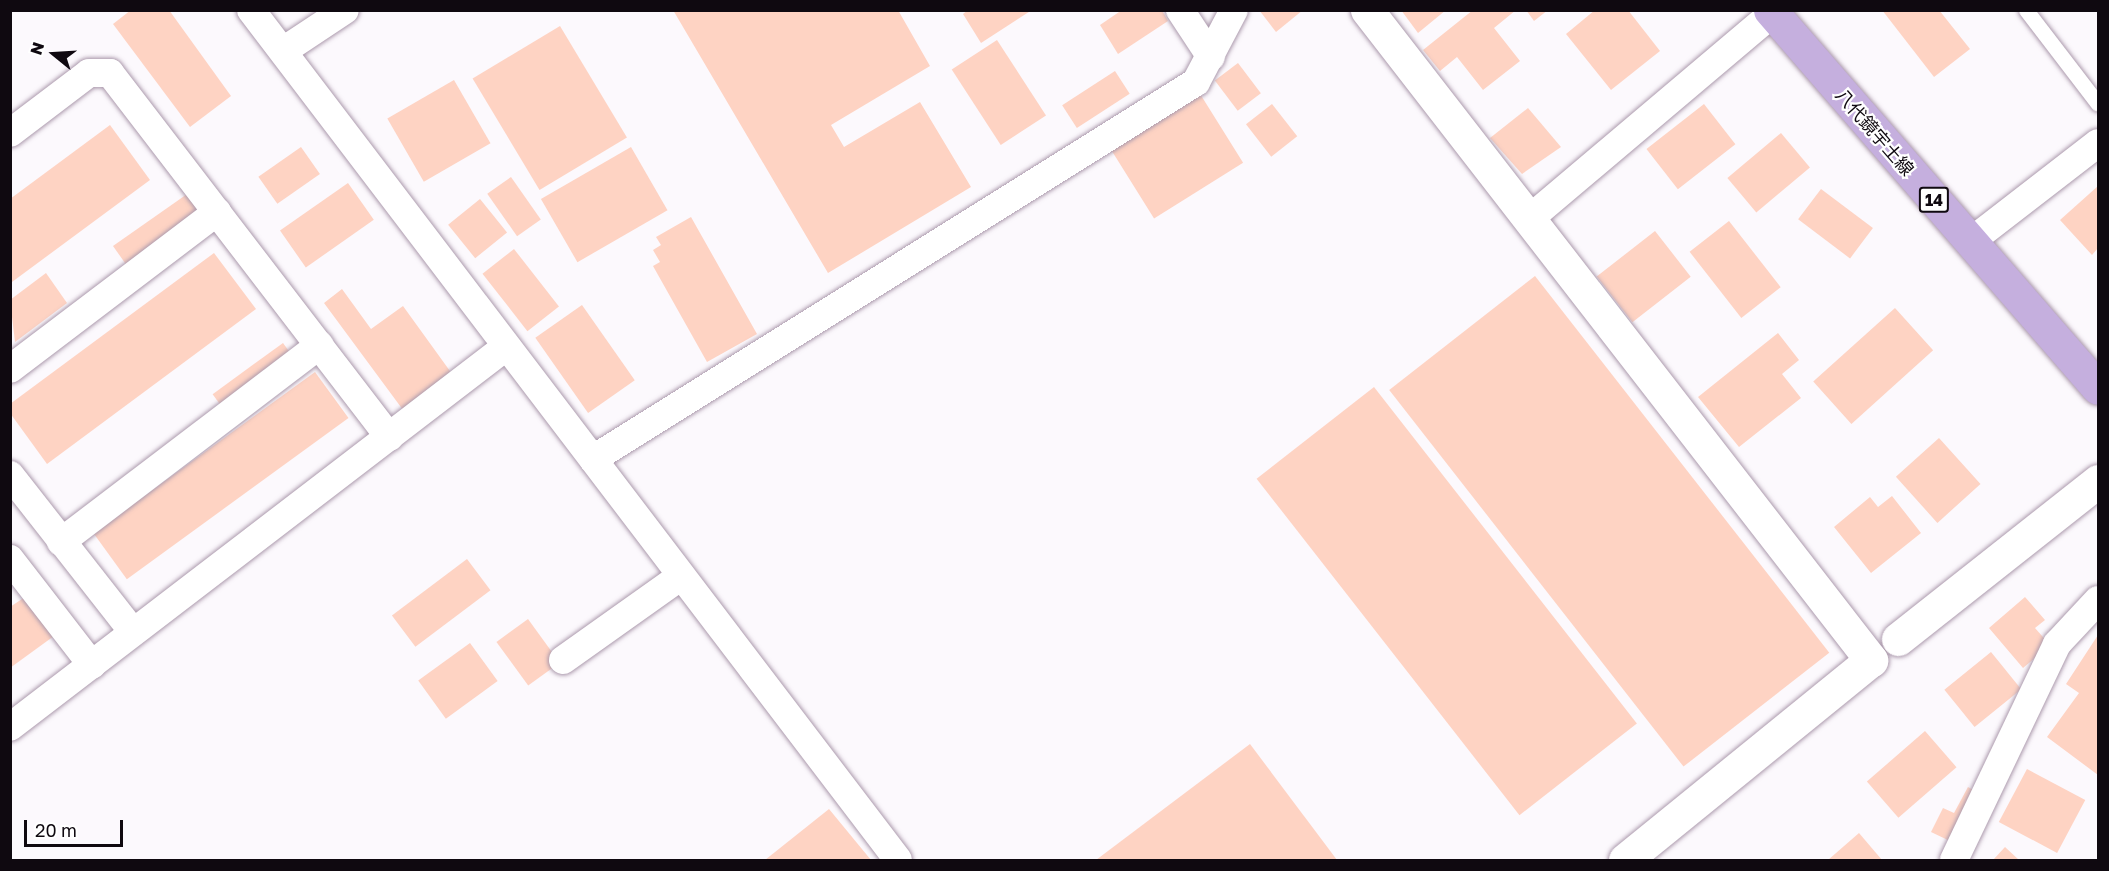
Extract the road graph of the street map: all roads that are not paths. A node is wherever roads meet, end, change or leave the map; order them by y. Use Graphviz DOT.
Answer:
graph roads {
  1 [pos="250,10"];
  2 [pos="345,10"];
  3 [pos="1180,10"];
  4 [pos="1234,10"];
  5 [pos="1367,10"];
  6 [pos="2026,10"];
  7 [pos="1771,12"];
  8 [pos="283,51"];
  9 [pos="1211,57"];
  10 [pos="2098,104"];
  11 [pos="10,133"];
  12 [pos="2098,143"];
  13 [pos="217,212"];
  14 [pos="1528,220"];
  15 [pos="1970,242"];
  16 [pos="320,345"];
  17 [pos="503,349"];
  18 [pos="10,369"];
  19 [pos="2098,388"];
  20 [pos="389,437"];
  21 [pos="593,459"];
  22 [pos="10,476"];
  23 [pos="2098,482"];
  24 [pos="61,542"];
  25 [pos="10,559"];
  26 [pos="681,576"];
  27 [pos="2098,600"];
  28 [pos="133,632"];
  29 [pos="1898,639"];
  30 [pos="564,660"];
  31 [pos="92,665"];
  32 [pos="10,728"];
  33 [pos="898,861"];
  34 [pos="1625,861"];
  35 [pos="1954,861"];
  1 -- 8 [label="street"];
  2 -- 8 [label="street"];
  3 -- 9 [label="street"];
  4 -- 9 [label="street"];
  5 -- 14 [label="street"];
  6 -- 10 [label="lane"];
  7 -- 14 [label="street"];
  7 -- 15 [label="main road, 八代鏡宇土線 / 14"];
  8 -- 17 [label="street"];
  9 -- 21 [label="street"];
  11 -- 13 [label="street"];
  12 -- 15 [label="street"];
  13 -- 16 [label="street"];
  13 -- 18 [label="street"];
  14 -- 34 [label="street"];
  15 -- 19 [label="main road, 八代鏡宇土線 / 14"];
  16 -- 20 [label="street"];
  16 -- 24 [label="street"];
  17 -- 20 [label="street"];
  17 -- 21 [label="street"];
  20 -- 28 [label="street"];
  21 -- 26 [label="street"];
  22 -- 24 [label="street"];
  23 -- 29 [label="street"];
  24 -- 28 [label="street"];
  25 -- 31 [label="street"];
  26 -- 30 [label="street"];
  26 -- 33 [label="street"];
  27 -- 35 [label="street"];
  28 -- 31 [label="street"];
  31 -- 32 [label="street"];
}
